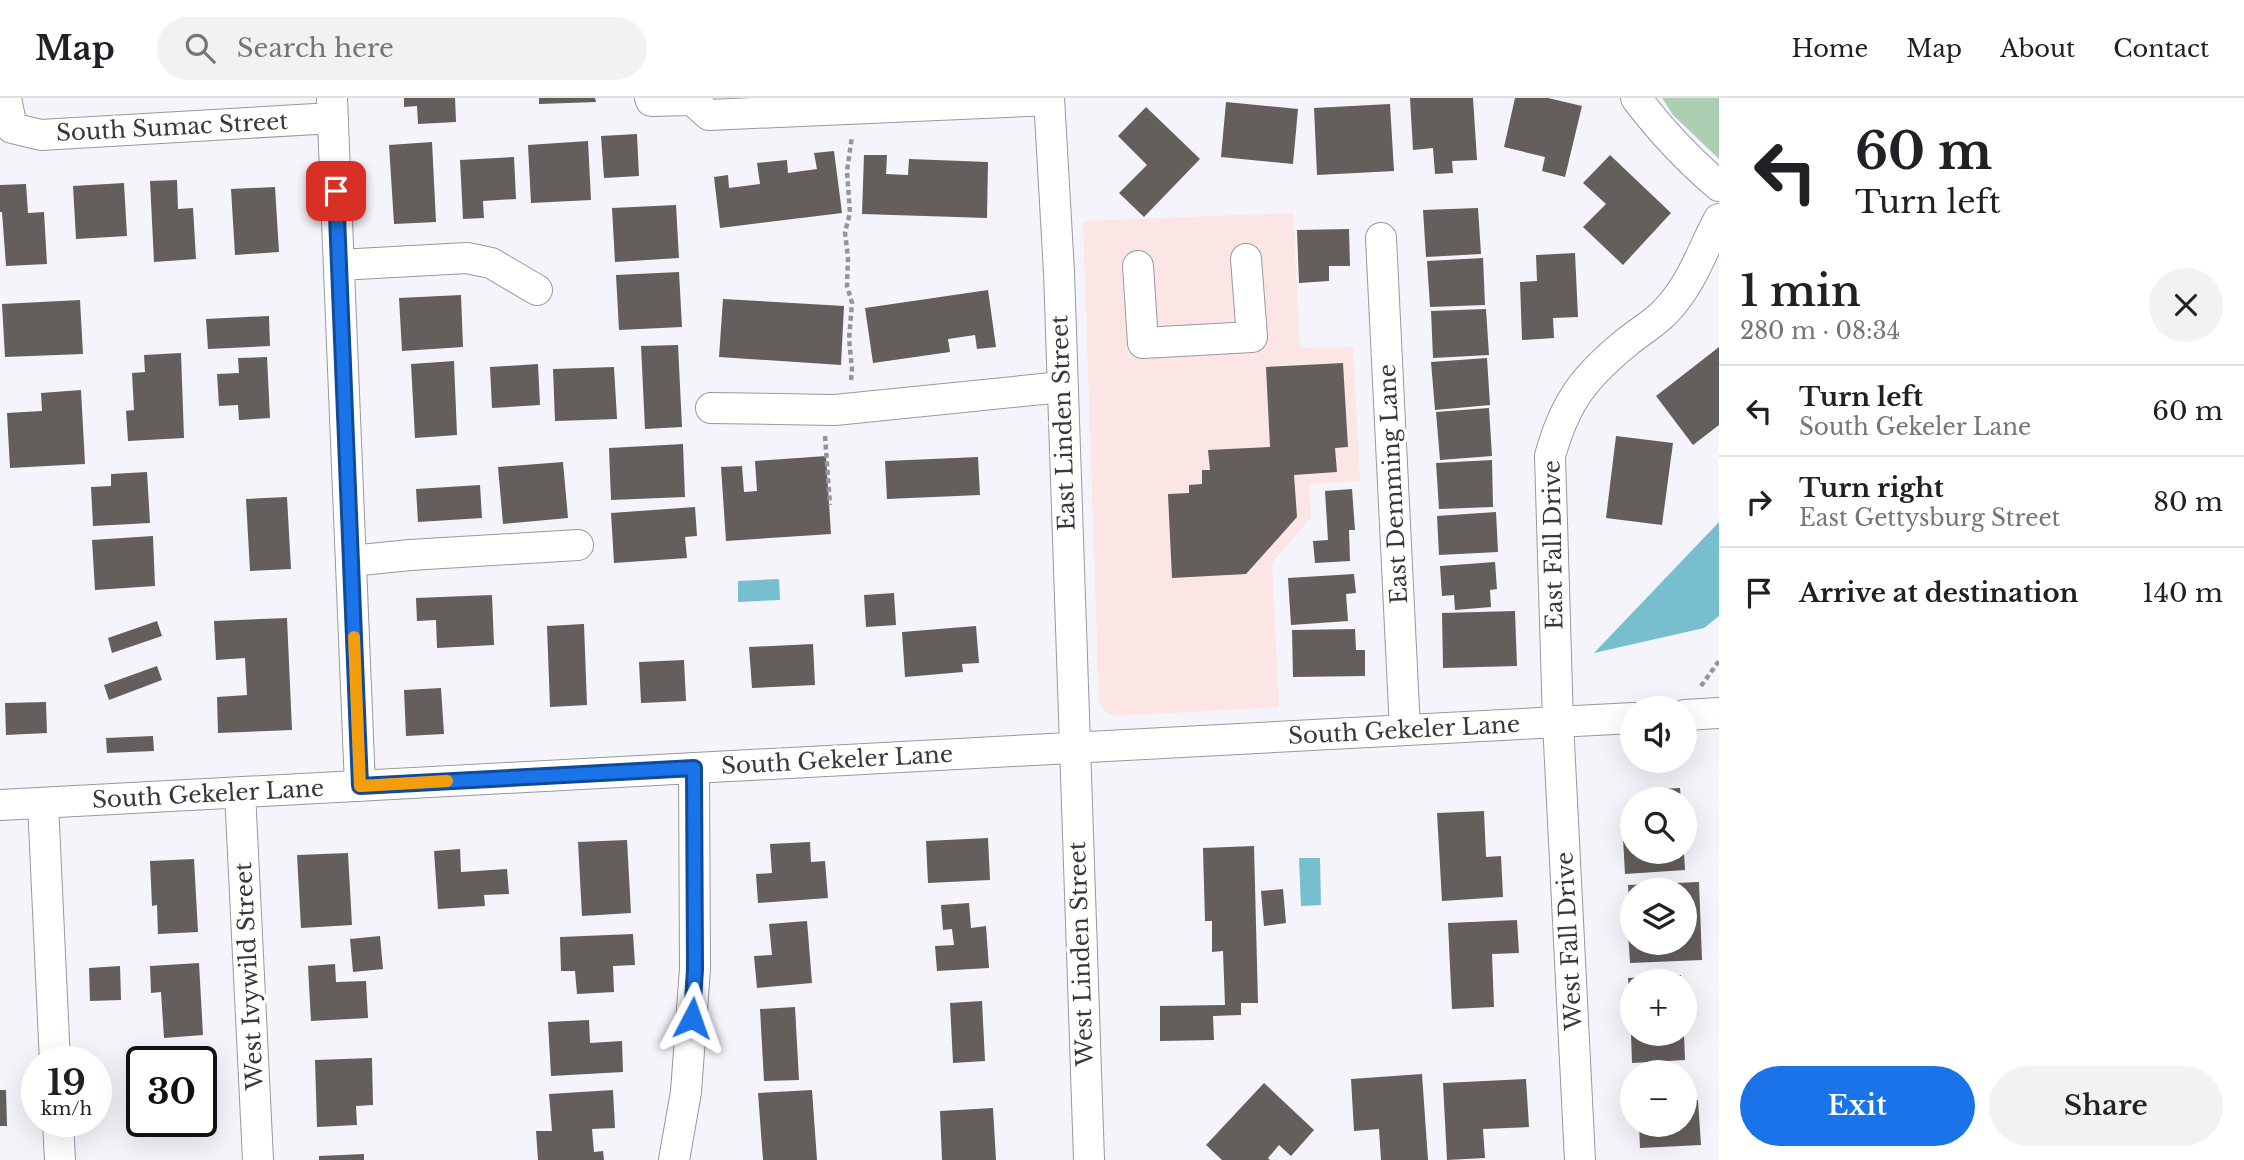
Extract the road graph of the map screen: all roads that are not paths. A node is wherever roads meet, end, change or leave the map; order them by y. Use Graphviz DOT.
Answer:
graph roads {
  1 [pos="6,98"];
  2 [pos="1636,98"];
  3 [pos="1049,99"];
  4 [pos="651,100"];
  5 [pos="332,108"];
  6 [pos="1719,186"];
  7 [pos="1719,219"];
  8 [pos="1381,238"];
  9 [pos="1246,259"];
  10 [pos="339,265"];
  11 [pos="1138,266"];
  12 [pos="537,290"];
  13 [pos="1062,387"];
  14 [pos="711,408"];
  15 [pos="578,545"];
  16 [pos="351,561"];
  17 [pos="1697,705"];
  18 [pos="1719,713"];
  19 [pos="1620,719"];
  20 [pos="1558,722"];
  21 [pos="1405,730"];
  22 [pos="1073,747"];
  23 [pos="694,768"];
  24 [pos="360,786"];
  25 [pos="240,792"];
  26 [pos="43,803"];
  27 [pos="0,805"];
  28 [pos="54,1046"];
  29 [pos="59,1137"];
  30 [pos="60,1160"];
  31 [pos="258,1160"];
  32 [pos="674,1160"];
  33 [pos="1089,1160"];
  34 [pos="1580,1160"];
  1 -- 5 [label="street, South Sumac Street"];
  2 -- 6 [label="street"];
  3 -- 4 [label="street"];
  3 -- 13 [label="street, East Linden Street"];
  5 -- 10 [label="street"];
  7 -- 20 [label="street, East Fall Drive"];
  8 -- 21 [label="street, East Demming Lane"];
  9 -- 11 [label="street"];
  10 -- 12 [label="street"];
  10 -- 16 [label="street"];
  13 -- 14 [label="street"];
  13 -- 22 [label="street, East Linden Street"];
  15 -- 16 [label="street"];
  16 -- 24 [label="street"];
  17 -- 18 [label="street"];
  19 -- 20 [label="street, South Gekeler Lane"];
  20 -- 21 [label="street, South Gekeler Lane"];
  20 -- 34 [label="street, West Fall Drive"];
  21 -- 22 [label="street, South Gekeler Lane"];
  22 -- 23 [label="street, South Gekeler Lane"];
  22 -- 33 [label="street, West Linden Street"];
  23 -- 24 [label="street, South Gekeler Lane"];
  23 -- 32 [label="street"];
  24 -- 25 [label="street, South Gekeler Lane"];
  25 -- 26 [label="street, South Gekeler Lane"];
  25 -- 31 [label="street, West Ivywild Street"];
  26 -- 27 [label="street, South Gekeler Lane"];
  26 -- 28 [label="street"];
  29 -- 30 [label="street"];
}
